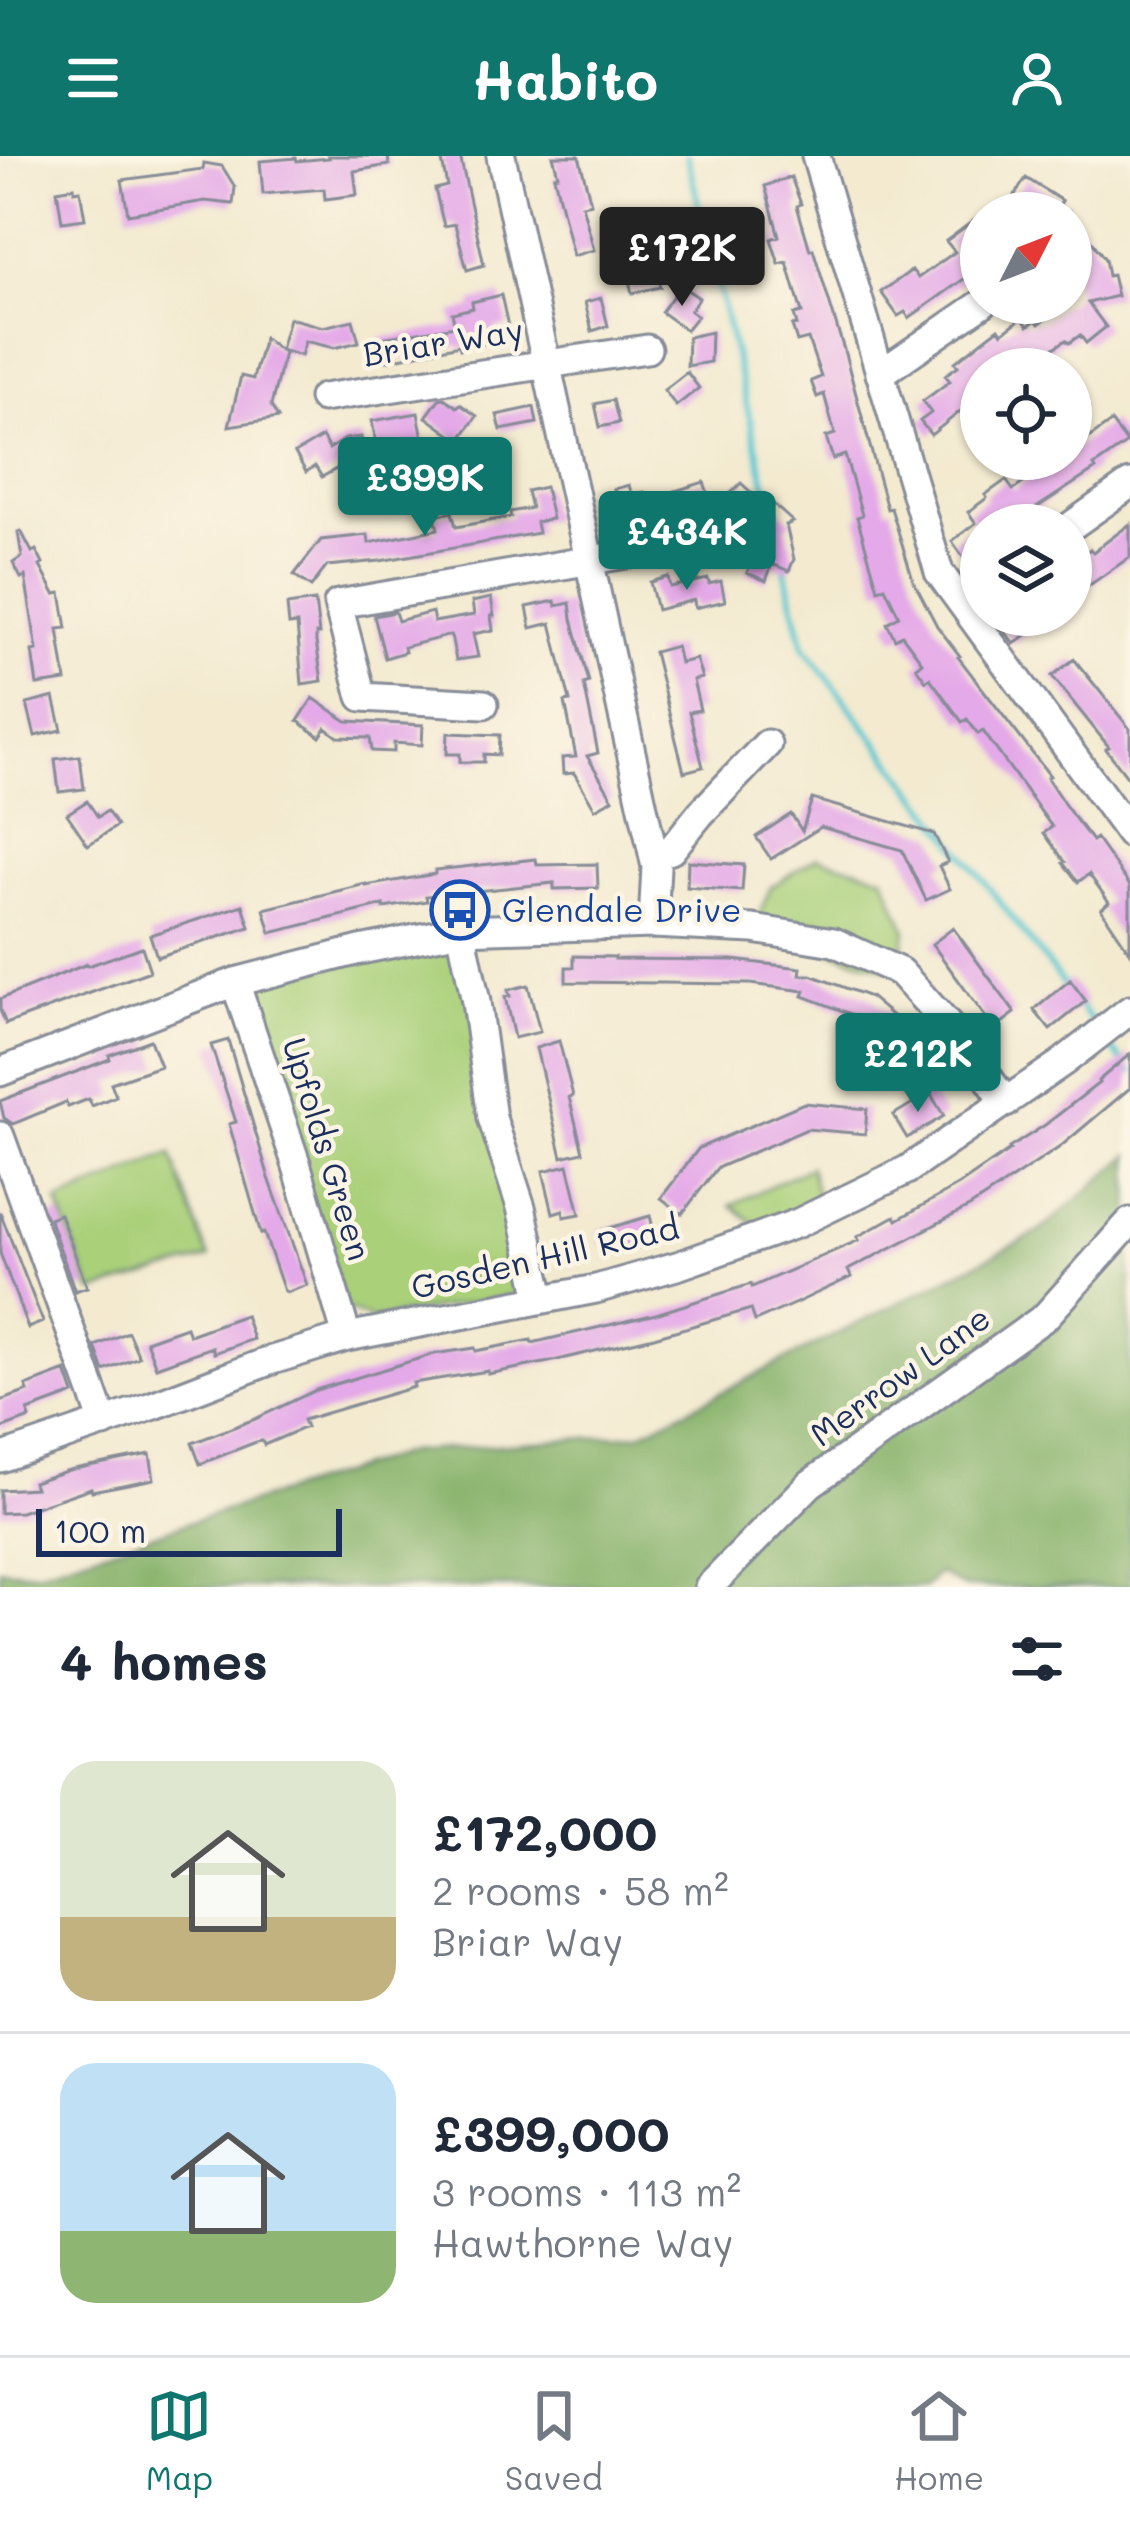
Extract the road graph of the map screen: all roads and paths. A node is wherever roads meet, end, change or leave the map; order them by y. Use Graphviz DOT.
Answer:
graph roads {
  1 [pos="501,156"];
  2 [pos="816,156"];
  3 [pos="960,319"];
  4 [pos="647,349"];
  5 [pos="547,362"];
  6 [pos="880,374"];
  7 [pos="322,398"];
  8 [pos="1130,484"];
  9 [pos="1092,511"];
  10 [pos="713,539"];
  11 [pos="590,559"];
  12 [pos="960,588"];
  13 [pos="997,636"];
  14 [pos="484,704"];
  15 [pos="767,744"];
  16 [pos="1130,834"];
  17 [pos="654,855"];
  18 [pos="653,924"];
  19 [pos="461,930"];
  20 [pos="235,982"];
  21 [pos="1130,1010"];
  22 [pos="0,1072"];
  23 [pos="1006,1103"];
  24 [pos="0,1136"];
  25 [pos="1130,1222"];
  26 [pos="542,1298"];
  27 [pos="347,1337"];
  28 [pos="104,1423"];
  29 [pos="0,1458"];
  30 [pos="709,1587"];
  1 -- 5 [label="street"];
  2 -- 6 [label="street"];
  3 -- 6 [label="street"];
  4 -- 5 [label="street, Briar Way"];
  5 -- 7 [label="street, Briar Way"];
  5 -- 11 [label="street"];
  6 -- 12 [label="street"];
  8 -- 9 [label="street"];
  10 -- 11 [label="street"];
  11 -- 14 [label="street"];
  11 -- 17 [label="street"];
  13 -- 16 [label="street"];
  15 -- 17 [label="street"];
  17 -- 18 [label="street"];
  18 -- 19 [label="street"];
  18 -- 23 [label="street"];
  19 -- 20 [label="street"];
  19 -- 26 [label="street"];
  20 -- 22 [label="street"];
  20 -- 27 [label="street, Upfolds Green"];
  21 -- 23 [label="street, Gosden Hill Road"];
  23 -- 26 [label="street, Gosden Hill Road"];
  24 -- 28 [label="street"];
  25 -- 30 [label="street, Merrow Lane"];
  26 -- 27 [label="street, Gosden Hill Road"];
  27 -- 28 [label="street, Gosden Hill Road"];
  28 -- 29 [label="street, Gosden Hill Road"];
}
